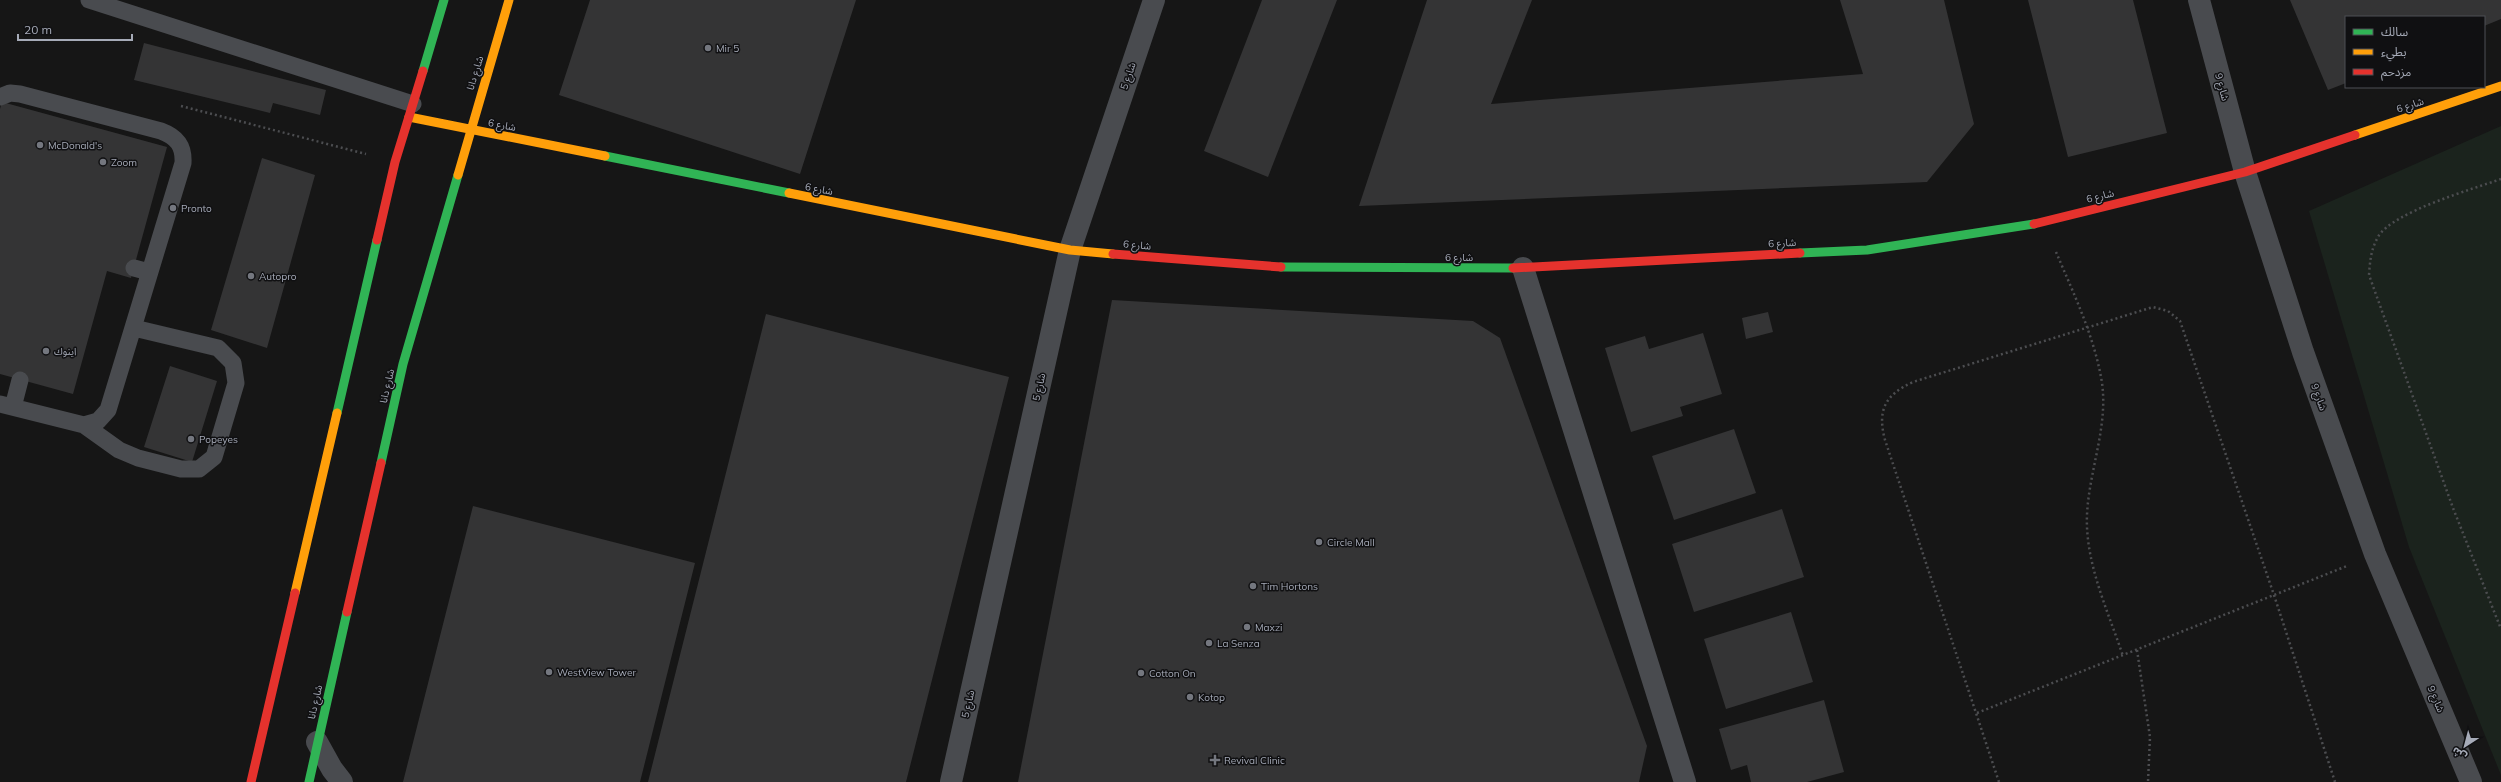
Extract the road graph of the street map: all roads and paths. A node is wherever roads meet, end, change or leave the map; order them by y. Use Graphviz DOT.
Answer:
graph roads {
  1 [pos="89,0"];
  2 [pos="444,0"];
  3 [pos="509,0"];
  4 [pos="1154,0"];
  5 [pos="2199,0"];
  6 [pos="2501,86"];
  7 [pos="0,97"];
  8 [pos="180,106"];
  9 [pos="411,110"];
  10 [pos="470,129"];
  11 [pos="395,162"];
  12 [pos="2245,172"];
  13 [pos="2501,179"];
  14 [pos="2044,222"];
  15 [pos="1070,250"];
  16 [pos="1523,268"];
  17 [pos="2086,326"];
  18 [pos="134,328"];
  19 [pos="20,380"];
  20 [pos="7,406"];
  21 [pos="84,425"];
  22 [pos="2375,554"];
  23 [pos="2274,595"];
  24 [pos="2501,629"];
  25 [pos="2137,650"];
  26 [pos="2123,656"];
  27 [pos="1977,713"];
  28 [pos="317,742"];
  29 [pos="251,782"];
  30 [pos="309,782"];
  31 [pos="342,782"];
  32 [pos="951,782"];
  33 [pos="1685,782"];
  34 [pos="2000,782"];
  35 [pos="2148,782"];
  36 [pos="2335,782"];
  37 [pos="2472,782"];
  1 -- 9 [label="lane"];
  2 -- 9 [label="street"];
  3 -- 10 [label="street, شارع دانا"];
  4 -- 15 [label="street, شارع 5"];
  5 -- 12 [label="street, شارع 9"];
  6 -- 12 [label="street, شارع 6"];
  7 -- 18 [label="lane"];
  8 -- 11 [label="path"];
  9 -- 10 [label="street, شارع 6"];
  9 -- 11 [label="street"];
  10 -- 15 [label="street, شارع 6"];
  10 -- 28 [label="street, شارع دانا"];
  11 -- 29 [label="street"];
  12 -- 14 [label="street, شارع 6"];
  12 -- 22 [label="street, شارع 9"];
  13 -- 24 [label="path"];
  14 -- 16 [label="street, شارع 6"];
  14 -- 17 [label="path"];
  15 -- 16 [label="street, شارع 6"];
  15 -- 32 [label="street, شارع 5"];
  16 -- 33 [label="street"];
  17 -- 23 [label="path"];
  17 -- 26 [label="path"];
  17 -- 27 [label="path"];
  18 -- 21 [label="lane"];
  18 -- 21 [label="lane"];
  19 -- 20 [label="lane"];
  20 -- 21 [label="lane"];
  22 -- 23 [label="path"];
  22 -- 37 [label="street, شارع 9"];
  23 -- 25 [label="path"];
  23 -- 36 [label="path"];
  25 -- 26 [label="path"];
  25 -- 35 [label="path"];
  26 -- 27 [label="path"];
  27 -- 34 [label="path"];
  28 -- 30 [label="street, شارع دانا"];
  28 -- 31 [label="street"];
}
